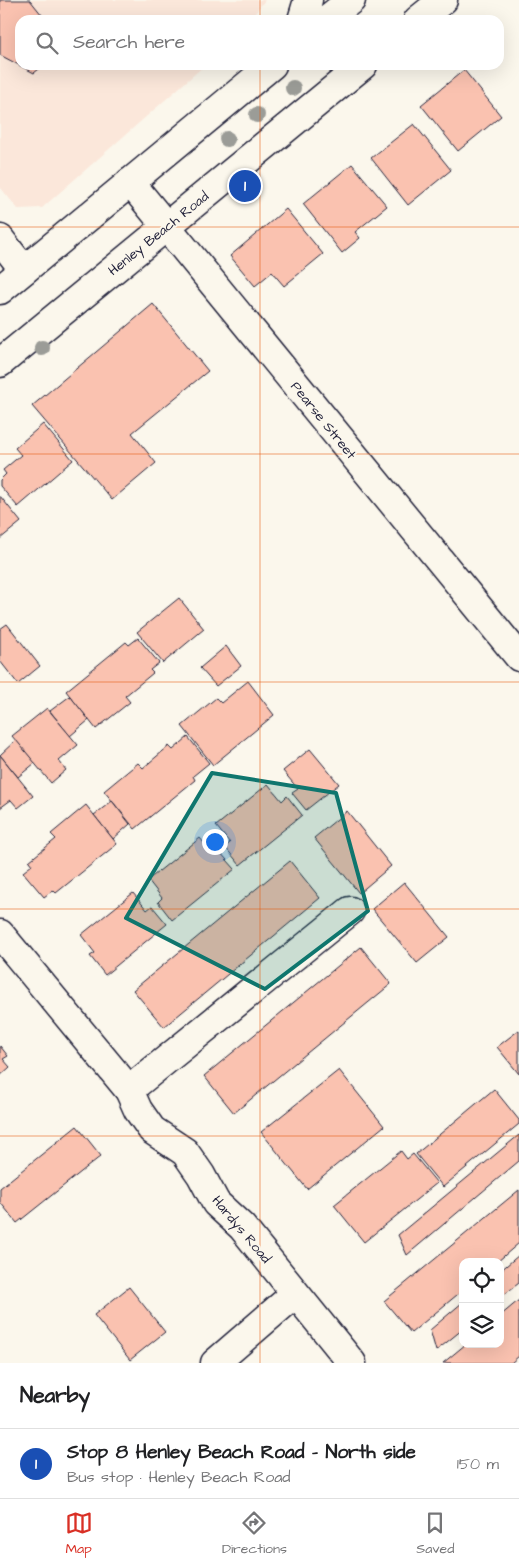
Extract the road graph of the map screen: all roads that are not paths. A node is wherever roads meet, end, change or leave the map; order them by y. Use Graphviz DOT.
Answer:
graph roads {
  1 [pos="308,0"];
  2 [pos="351,0"];
  3 [pos="304,15"];
  4 [pos="332,15"];
  5 [pos="266,70"];
  6 [pos="357,70"];
  7 [pos="130,182"];
  8 [pos="166,227"];
  9 [pos="0,239"];
  10 [pos="24,270"];
  11 [pos="0,290"];
  12 [pos="0,363"];
  13 [pos="519,657"];
  14 [pos="350,911"];
  15 [pos="0,934"];
  16 [pos="129,1090"];
  17 [pos="296,1294"];
  18 [pos="215,1363"];
  19 [pos="352,1363"];
  1 -- 3 [label="street"];
  2 -- 4 [label="street"];
  5 -- 7 [label="street"];
  6 -- 8 [label="street, Henley Beach Road"];
  7 -- 8 [label="street, Pearse Street"];
  7 -- 10 [label="street"];
  8 -- 12 [label="street, Henley Beach Road"];
  8 -- 13 [label="street, Pearse Street"];
  9 -- 10 [label="street"];
  10 -- 11 [label="street"];
  14 -- 16 [label="street"];
  15 -- 16 [label="street, Hardys Road"];
  16 -- 17 [label="street, Hardys Road"];
  17 -- 18 [label="street"];
  17 -- 19 [label="street, Hardys Road"];
}
